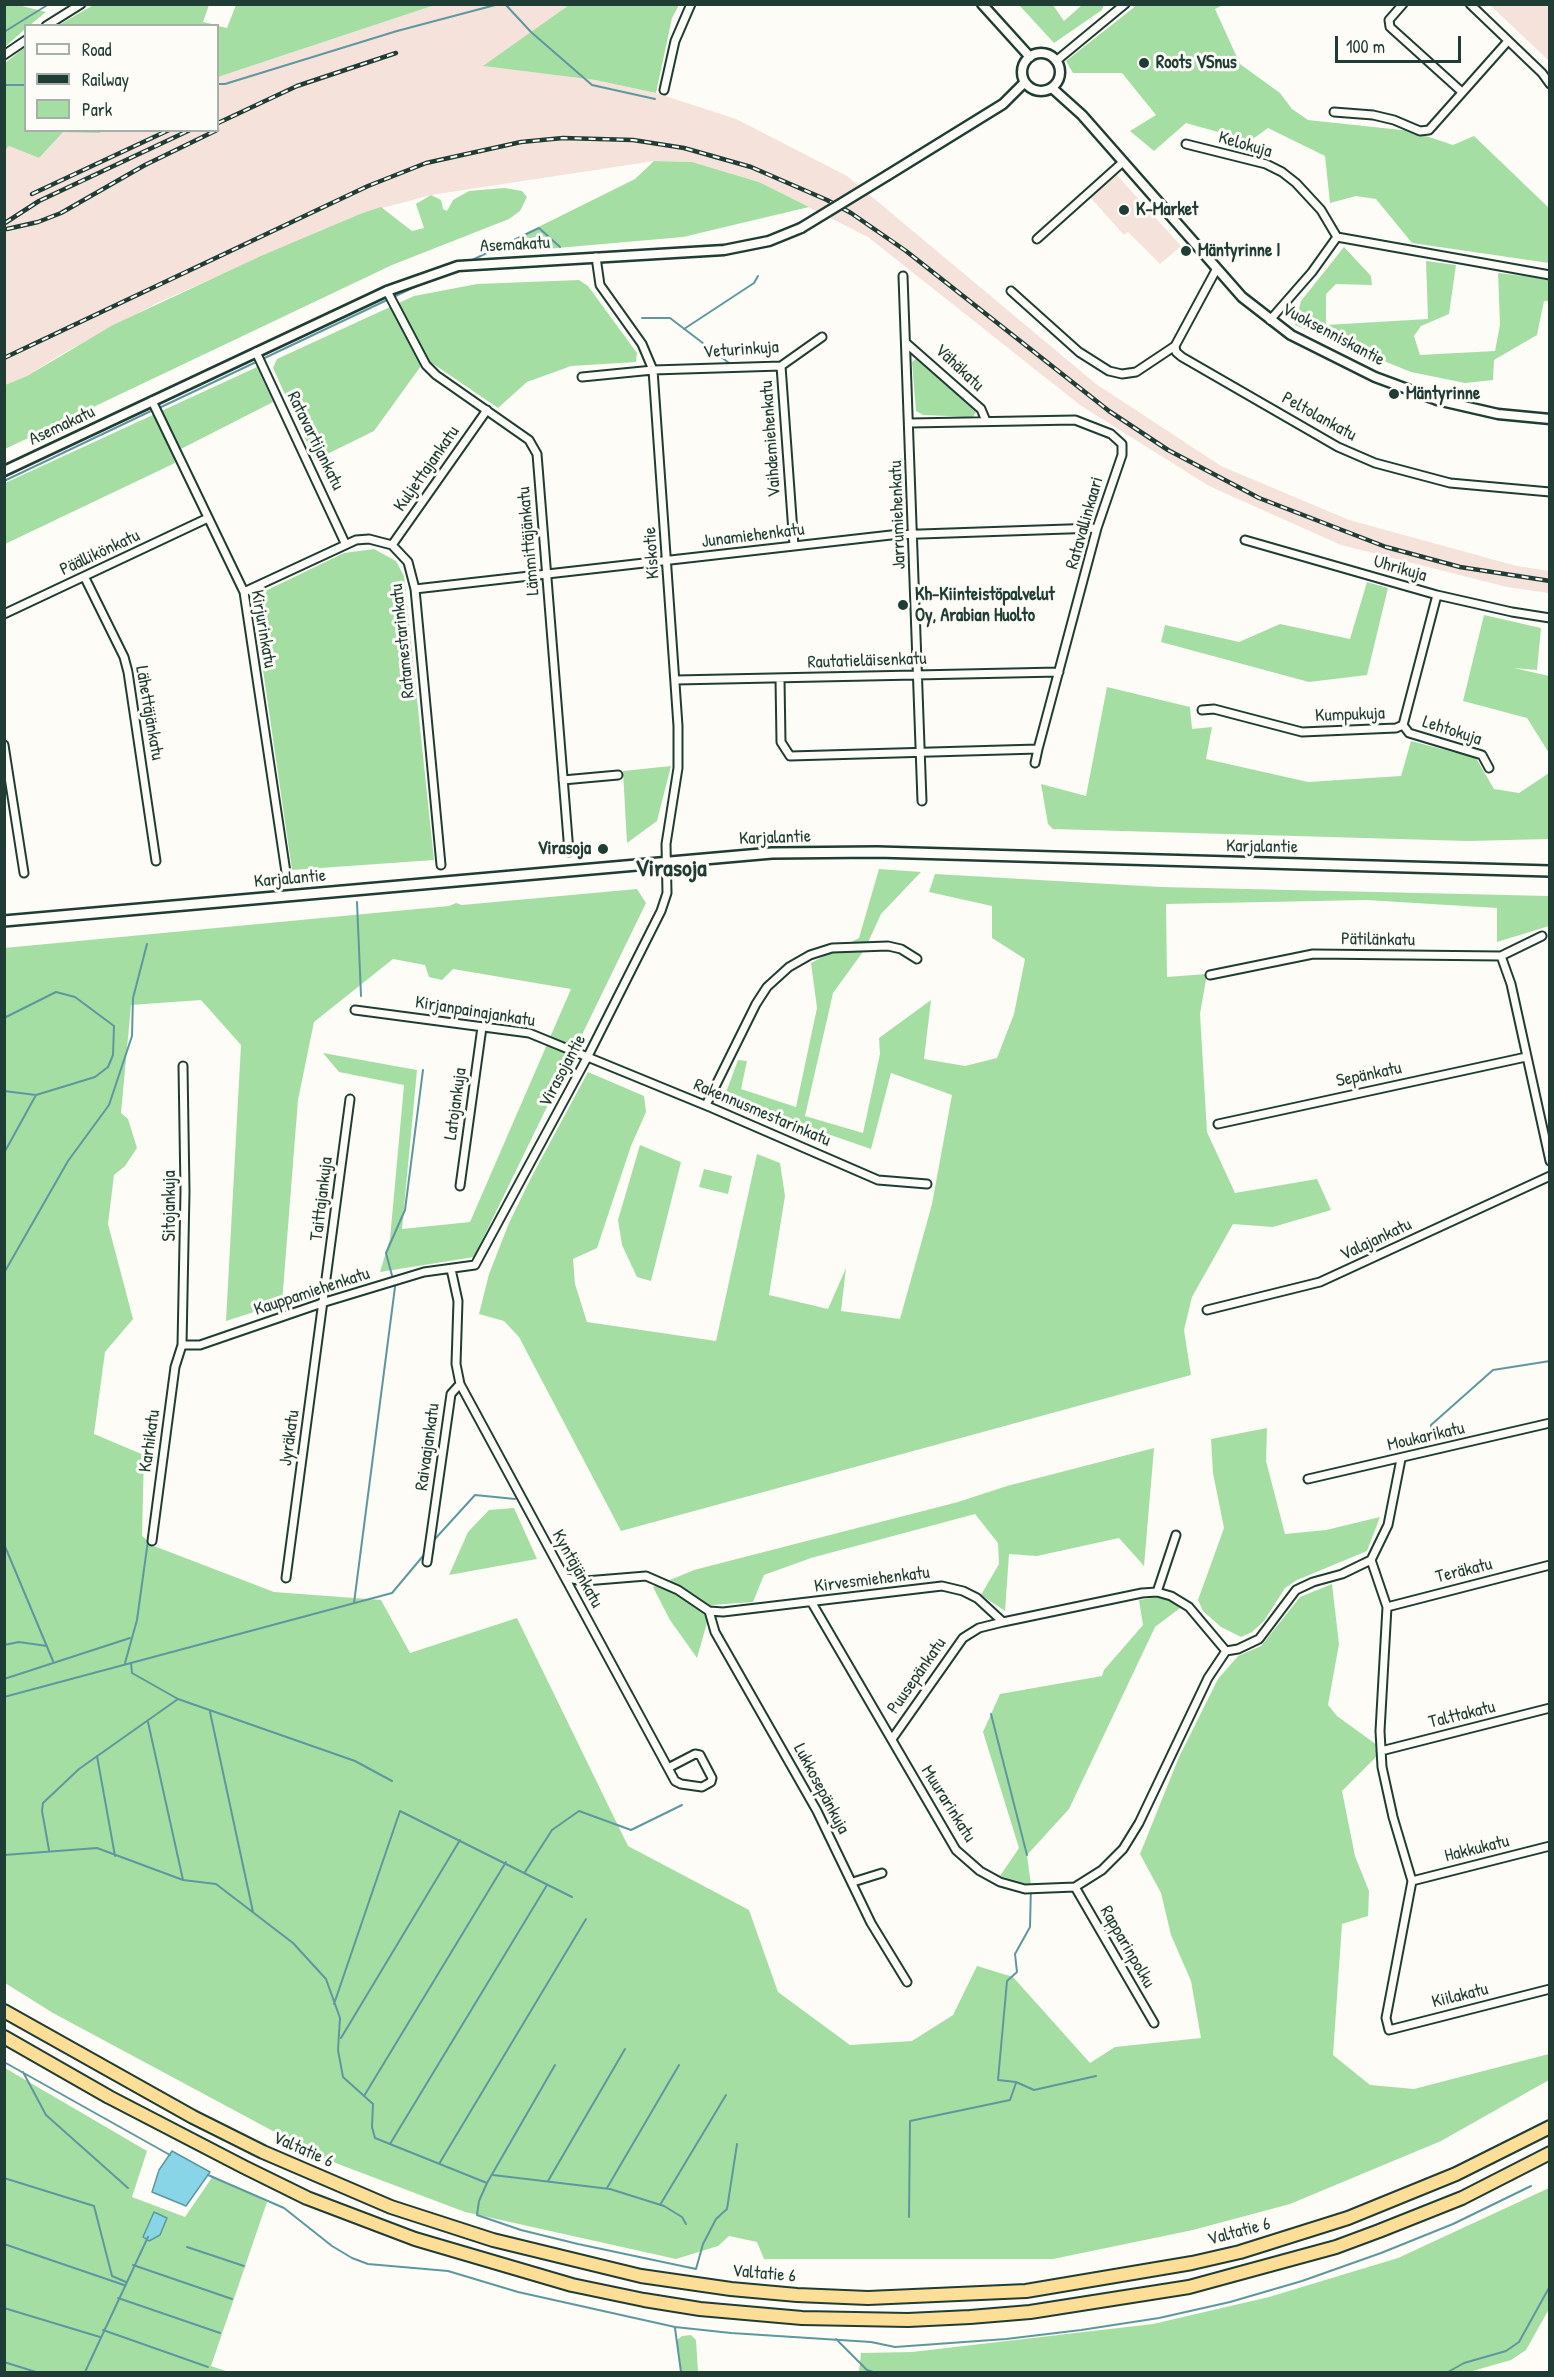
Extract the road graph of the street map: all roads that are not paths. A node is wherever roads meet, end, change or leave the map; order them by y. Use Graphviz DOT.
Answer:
graph roads {
  1 [pos="81,4"];
  2 [pos="691,4"];
  3 [pos="982,4"];
  4 [pos="1125,4"];
  5 [pos="1403,4"];
  6 [pos="1470,4"];
  7 [pos="49,24"];
  8 [pos="24,41"];
  9 [pos="1508,41"];
  10 [pos="4,55"];
  11 [pos="1030,57"];
  12 [pos="1056,61"];
  13 [pos="1025,82"];
  14 [pos="1550,84"];
  15 [pos="1052,88"];
  16 [pos="664,90"];
  17 [pos="1462,92"];
  18 [pos="1334,112"];
  19 [pos="1186,144"];
  20 [pos="1123,162"];
  21 [pos="1337,237"];
  22 [pos="1037,239"];
  23 [pos="597,257"];
  24 [pos="1216,270"];
  25 [pos="1550,275"];
  26 [pos="903,276"];
  27 [pos="387,291"];
  28 [pos="1011,291"];
  29 [pos="1270,321"];
  30 [pos="822,337"];
  31 [pos="906,343"];
  32 [pos="1175,346"];
  33 [pos="255,352"];
  34 [pos="782,366"];
  35 [pos="653,370"];
  36 [pos="582,377"];
  37 [pos="153,401"];
  38 [pos="487,410"];
  39 [pos="1550,420"];
  40 [pos="986,421"];
  41 [pos="910,423"];
  42 [pos="4,471"];
  43 [pos="1550,492"];
  44 [pos="208,518"];
  45 [pos="1097,528"];
  46 [pos="912,534"];
  47 [pos="1245,540"];
  48 [pos="345,543"];
  49 [pos="392,545"];
  50 [pos="794,546"];
  51 [pos="668,561"];
  52 [pos="548,576"];
  53 [pos="85,578"];
  54 [pos="415,589"];
  55 [pos="244,591"];
  56 [pos="1437,595"];
  57 [pos="4,614"];
  58 [pos="1550,618"];
  59 [pos="1059,672"];
  60 [pos="918,674"];
  61 [pos="780,679"];
  62 [pos="676,680"];
  63 [pos="1202,710"];
  64 [pos="1403,725"];
  65 [pos="4,745"];
  66 [pos="1038,749"];
  67 [pos="920,752"];
  68 [pos="1035,763"];
  69 [pos="1489,768"];
  70 [pos="618,775"];
  71 [pos="563,780"];
  72 [pos="922,801"];
  73 [pos="569,852"];
  74 [pos="156,861"];
  75 [pos="667,862"];
  76 [pos="441,865"];
  77 [pos="1550,871"];
  78 [pos="24,873"];
  79 [pos="287,879"];
  80 [pos="4,921"];
  81 [pos="1542,936"];
  82 [pos="1501,956"];
  83 [pos="917,958"];
  84 [pos="1210,975"];
  85 [pos="355,1010"];
  86 [pos="482,1027"];
  87 [pos="588,1056"];
  88 [pos="1526,1057"];
  89 [pos="183,1066"];
  90 [pos="350,1099"];
  91 [pos="706,1105"];
  92 [pos="1218,1124"];
  93 [pos="1550,1161"];
  94 [pos="1550,1176"];
  95 [pos="927,1184"];
  96 [pos="460,1186"];
  97 [pos="451,1269"];
  98 [pos="325,1302"];
  99 [pos="1207,1310"];
  100 [pos="182,1346"];
  101 [pos="460,1384"];
  102 [pos="1550,1423"];
  103 [pos="1401,1459"];
  104 [pos="1308,1479"];
  105 [pos="1176,1535"];
  106 [pos="152,1541"];
  107 [pos="1371,1560"];
  108 [pos="427,1562"];
  109 [pos="1550,1565"];
  110 [pos="286,1578"];
  111 [pos="566,1578"];
  112 [pos="1157,1593"];
  113 [pos="812,1603"];
  114 [pos="1387,1607"];
  115 [pos="710,1611"];
  116 [pos="1003,1622"];
  117 [pos="1226,1651"];
  118 [pos="1550,1708"];
  119 [pos="892,1738"];
  120 [pos="1381,1751"];
  121 [pos="668,1768"];
  122 [pos="1550,1846"];
  123 [pos="882,1873"];
  124 [pos="1412,1881"];
  125 [pos="853,1882"];
  126 [pos="1075,1887"];
  127 [pos="907,1982"];
  128 [pos="1550,1989"];
  129 [pos="4,2011"];
  130 [pos="1154,2023"];
  131 [pos="4,2037"];
  132 [pos="1550,2127"];
  133 [pos="1550,2153"];
  1 -- 7 [label="street"];
  2 -- 16 [label="street"];
  3 -- 11 [label="street"];
  4 -- 12 [label="street"];
  5 -- 17 [label="street"];
  6 -- 9 [label="street"];
  8 -- 10 [label="street"];
  9 -- 14 [label="street"];
  9 -- 17 [label="street"];
  11 -- 12 [label="street"];
  11 -- 13 [label="street"];
  12 -- 15 [label="street"];
  13 -- 15 [label="street"];
  13 -- 23 [label="street, Asemakatu, bridge"];
  15 -- 20 [label="street, Vuoksenniskantie"];
  17 -- 18 [label="street"];
  19 -- 21 [label="street, Kelokuja"];
  20 -- 22 [label="street"];
  20 -- 24 [label="street, Vuoksenniskantie"];
  21 -- 25 [label="street"];
  21 -- 29 [label="street"];
  23 -- 27 [label="street, Asemakatu"];
  23 -- 35 [label="street, Kiskotie"];
  24 -- 29 [label="street, Vuoksenniskantie"];
  24 -- 32 [label="street"];
  26 -- 31 [label="street, Jarrumiehenkatu"];
  27 -- 33 [label="street, Asemakatu"];
  27 -- 38 [label="street, Lämmittäjänkatu"];
  28 -- 32 [label="street"];
  29 -- 39 [label="street, Vuoksenniskantie"];
  30 -- 34 [label="street, Veturinkuja"];
  31 -- 40 [label="street, Vähäkatu"];
  31 -- 41 [label="street, Jarrumiehenkatu"];
  32 -- 43 [label="street, Peltolankatu"];
  33 -- 37 [label="street, Asemakatu"];
  33 -- 48 [label="street, Ratavartijankatu"];
  34 -- 35 [label="street, Veturinkuja"];
  34 -- 50 [label="street, Vaihdemiehenkatu"];
  35 -- 36 [label="street, Veturinkuja"];
  35 -- 51 [label="street, Kiskotie"];
  37 -- 42 [label="street, Asemakatu"];
  37 -- 44 [label="street, Kirjurinkatu"];
  38 -- 49 [label="street, Kuljettajankatu"];
  38 -- 52 [label="street, Lämmittäjänkatu"];
  40 -- 41 [label="street, Ratavallinkaari"];
  40 -- 45 [label="street, Ratavallinkaari"];
  41 -- 46 [label="street, Jarrumiehenkatu"];
  44 -- 53 [label="street, Päällikönkatu"];
  44 -- 55 [label="street, Kirjurinkatu"];
  45 -- 46 [label="street, Junamiehenkatu"];
  45 -- 59 [label="street, Ratavallinkaari"];
  46 -- 50 [label="street, Junamiehenkatu"];
  46 -- 60 [label="street, Jarrumiehenkatu"];
  47 -- 56 [label="street, Uhrikuja"];
  48 -- 49 [label="street"];
  48 -- 55 [label="street"];
  49 -- 54 [label="street, Ratamestarinkatu"];
  50 -- 51 [label="street, Junamiehenkatu"];
  51 -- 52 [label="street, Junamiehenkatu"];
  51 -- 62 [label="street, Kiskotie"];
  52 -- 54 [label="street, Junamiehenkatu"];
  52 -- 71 [label="street, Lämmittäjänkatu"];
  53 -- 57 [label="street, Päällikönkatu"];
  53 -- 74 [label="street, Lähettäjänkatu"];
  54 -- 76 [label="street, Ratamestarinkatu"];
  55 -- 79 [label="street, Kirjurinkatu"];
  56 -- 58 [label="street, Uhrikuja"];
  56 -- 64 [label="street, Kumpukuja"];
  59 -- 60 [label="street, Rautatieläisenkatu"];
  59 -- 66 [label="street, Ratavallinkaari"];
  60 -- 61 [label="street, Rautatieläisenkatu"];
  60 -- 67 [label="street, Jarrumiehenkatu"];
  61 -- 62 [label="street, Rautatieläisenkatu"];
  61 -- 67 [label="street"];
  62 -- 75 [label="street, Kiskotie"];
  63 -- 64 [label="street, Kumpukuja"];
  64 -- 69 [label="street, Lehtokuja"];
  65 -- 78 [label="street"];
  66 -- 67 [label="street"];
  66 -- 68 [label="street, Ratavallinkaari"];
  67 -- 72 [label="street, Jarrumiehenkatu"];
  70 -- 71 [label="street"];
  71 -- 73 [label="street, Lämmittäjänkatu"];
  75 -- 77 [label="main road, Karjalantie"];
  75 -- 80 [label="main road, Karjalantie"];
  75 -- 87 [label="street, Virasojantie"];
  81 -- 82 [label="street, Pätilänkatu"];
  82 -- 84 [label="street, Pätilänkatu"];
  82 -- 88 [label="street"];
  83 -- 91 [label="street"];
  85 -- 86 [label="street, Kirjanpainajankatu"];
  86 -- 87 [label="street, Kirjanpainajankatu"];
  86 -- 96 [label="street, Latojankuja"];
  87 -- 91 [label="street, Rakennusmestarinkatu"];
  87 -- 97 [label="street, Virasojantie"];
  88 -- 92 [label="street, Sepänkatu"];
  88 -- 93 [label="street"];
  89 -- 100 [label="street, Sitojankuja"];
  90 -- 98 [label="street, Taittajankuja"];
  91 -- 95 [label="street, Rakennusmestarinkatu"];
  94 -- 99 [label="street, Valajankatu"];
  97 -- 98 [label="street, Kauppamiehenkatu"];
  97 -- 101 [label="street, Raivaajankatu"];
  98 -- 100 [label="street, Kauppamiehenkatu"];
  98 -- 110 [label="street, Jyräkatu"];
  100 -- 106 [label="street, Karhikatu"];
  101 -- 108 [label="street, Raivaajankatu"];
  101 -- 111 [label="street, Kyntäjänkatu"];
  102 -- 103 [label="street, Moukarikatu"];
  103 -- 104 [label="street, Moukarikatu"];
  103 -- 107 [label="street"];
  105 -- 112 [label="street"];
  107 -- 114 [label="street"];
  107 -- 117 [label="street"];
  109 -- 114 [label="street, Teräkatu"];
  111 -- 115 [label="street"];
  111 -- 121 [label="street, Kyntäjänkatu"];
  112 -- 116 [label="street"];
  112 -- 117 [label="street"];
  113 -- 115 [label="street, Kirvesmiehenkatu"];
  113 -- 116 [label="street, Kirvesmiehenkatu"];
  113 -- 119 [label="street, Muurarinkatu"];
  114 -- 120 [label="street"];
  115 -- 125 [label="street, Lukkosepänkuja"];
  116 -- 119 [label="street, Puusepänkatu"];
  117 -- 126 [label="street, Muurarinkatu"];
  118 -- 120 [label="street, Talttakatu"];
  119 -- 126 [label="street, Muurarinkatu"];
  120 -- 124 [label="street"];
  121 -- 121 [label="street, Kyntäjänkatu"];
  122 -- 124 [label="street, Hakkukatu"];
  123 -- 125 [label="street"];
  124 -- 128 [label="street, Kiilakatu"];
  125 -- 127 [label="street, Lukkosepänkuja"];
  126 -- 130 [label="street, Rapparinpolku"];
  129 -- 132 [label="highway, Valtatie 6"];
  131 -- 133 [label="highway"];
}
